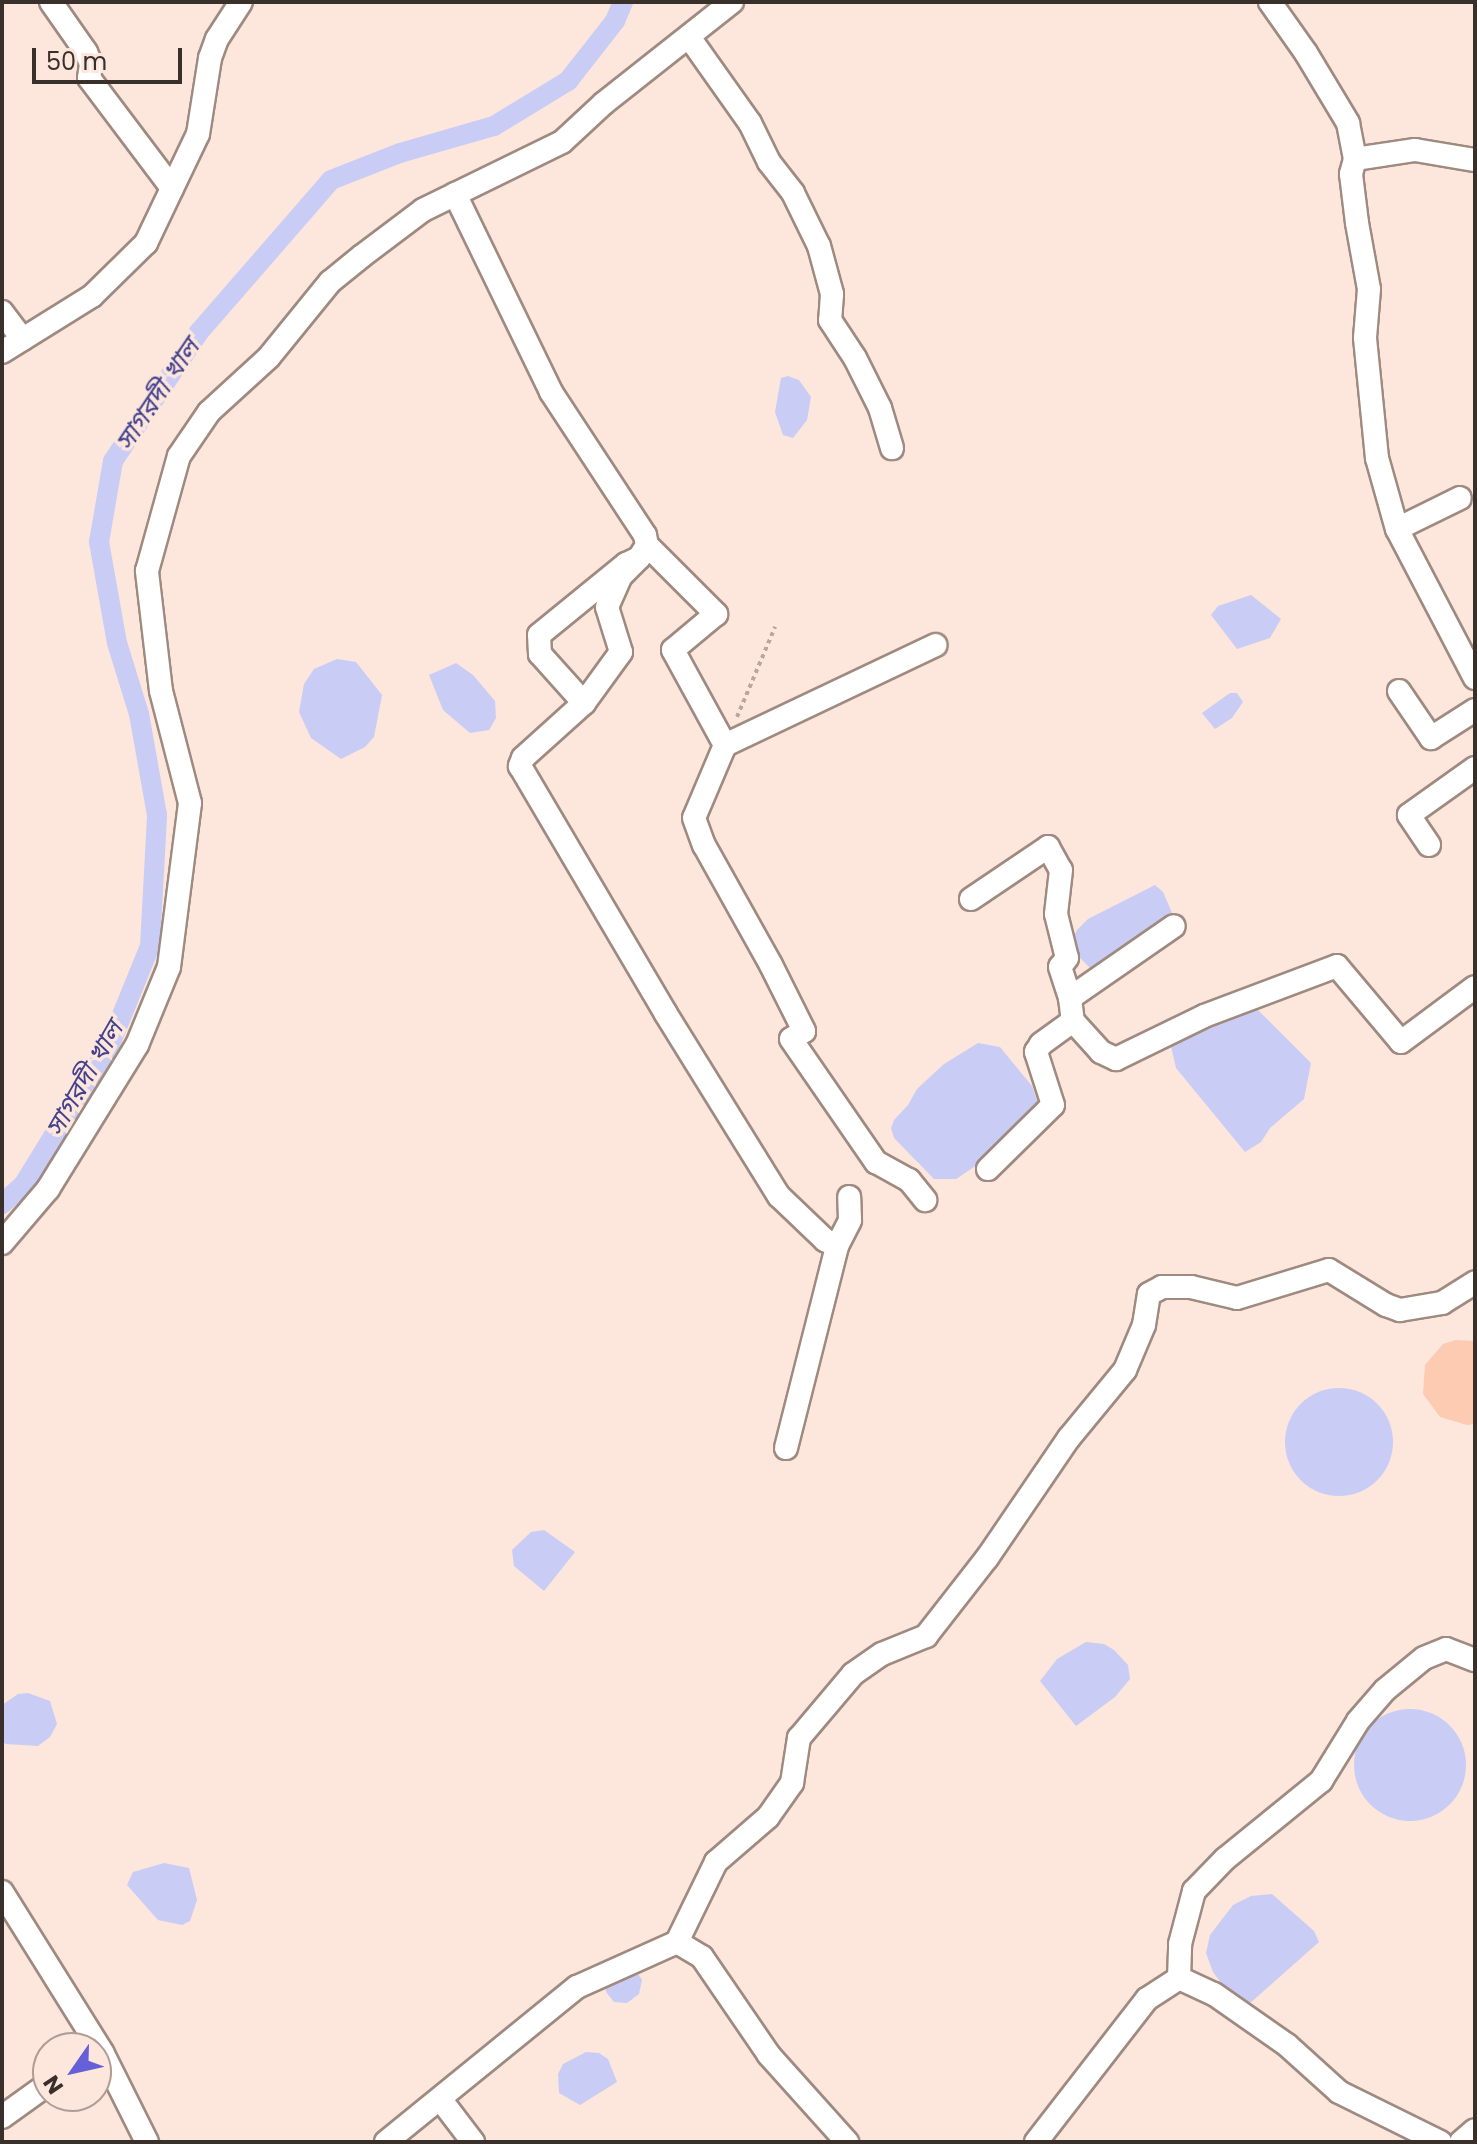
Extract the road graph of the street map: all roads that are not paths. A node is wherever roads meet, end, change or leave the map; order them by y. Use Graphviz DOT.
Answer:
graph roads {
  1 [pos="51,2"];
  2 [pos="241,2"];
  3 [pos="732,2"];
  4 [pos="1270,2"];
  5 [pos="689,37"];
  6 [pos="1355,159"];
  7 [pos="1475,160"];
  8 [pos="172,188"];
  9 [pos="455,194"];
  10 [pos="2,312"];
  11 [pos="22,339"];
  12 [pos="2,352"];
  13 [pos="892,448"];
  14 [pos="1460,498"];
  15 [pos="1397,529"];
  16 [pos="643,551"];
  17 [pos="936,645"];
  18 [pos="1473,671"];
  19 [pos="1399,691"];
  20 [pos="584,703"];
  21 [pos="1475,710"];
  22 [pos="725,745"];
  23 [pos="1475,768"];
  24 [pos="1429,845"];
  25 [pos="971,899"];
  26 [pos="1174,926"];
  27 [pos="1475,987"];
  28 [pos="1070,998"];
  29 [pos="1073,1021"];
  30 [pos="988,1169"];
  31 [pos="849,1197"];
  32 [pos="925,1200"];
  33 [pos="2,1243"];
  34 [pos="837,1246"];
  35 [pos="1475,1282"];
  36 [pos="786,1448"];
  37 [pos="1475,1660"];
  38 [pos="2,1892"];
  39 [pos="677,1942"];
  40 [pos="1179,1978"];
  41 [pos="86,2032"];
  42 [pos="112,2077"];
  43 [pos="32,2095"];
  44 [pos="441,2100"];
  45 [pos="2,2117"];
  46 [pos="1475,2130"];
  47 [pos="147,2142"];
  48 [pos="386,2142"];
  49 [pos="473,2142"];
  50 [pos="847,2142"];
  51 [pos="1036,2142"];
  52 [pos="1440,2142"];
  53 [pos="1461,2142"];
  1 -- 8 [label="street"];
  2 -- 8 [label="street"];
  3 -- 5 [label="street"];
  4 -- 6 [label="street"];
  5 -- 9 [label="street"];
  5 -- 13 [label="street"];
  6 -- 7 [label="street"];
  6 -- 15 [label="street"];
  8 -- 11 [label="street"];
  9 -- 16 [label="street"];
  9 -- 33 [label="street"];
  10 -- 11 [label="street"];
  11 -- 12 [label="street"];
  14 -- 15 [label="street"];
  15 -- 18 [label="street"];
  16 -- 20 [label="street"];
  16 -- 20 [label="street"];
  16 -- 22 [label="street"];
  17 -- 22 [label="street"];
  19 -- 21 [label="street"];
  20 -- 34 [label="street"];
  22 -- 32 [label="street"];
  23 -- 24 [label="street"];
  25 -- 28 [label="street"];
  26 -- 28 [label="street"];
  27 -- 29 [label="street"];
  28 -- 29 [label="street"];
  29 -- 30 [label="street"];
  31 -- 34 [label="street"];
  34 -- 36 [label="street"];
  35 -- 39 [label="street"];
  37 -- 40 [label="street"];
  38 -- 41 [label="street"];
  39 -- 44 [label="street"];
  39 -- 50 [label="street"];
  40 -- 51 [label="street"];
  40 -- 52 [label="street"];
  42 -- 47 [label="street"];
  43 -- 45 [label="street"];
  44 -- 48 [label="street"];
  44 -- 49 [label="street"];
  46 -- 53 [label="street"];
}
